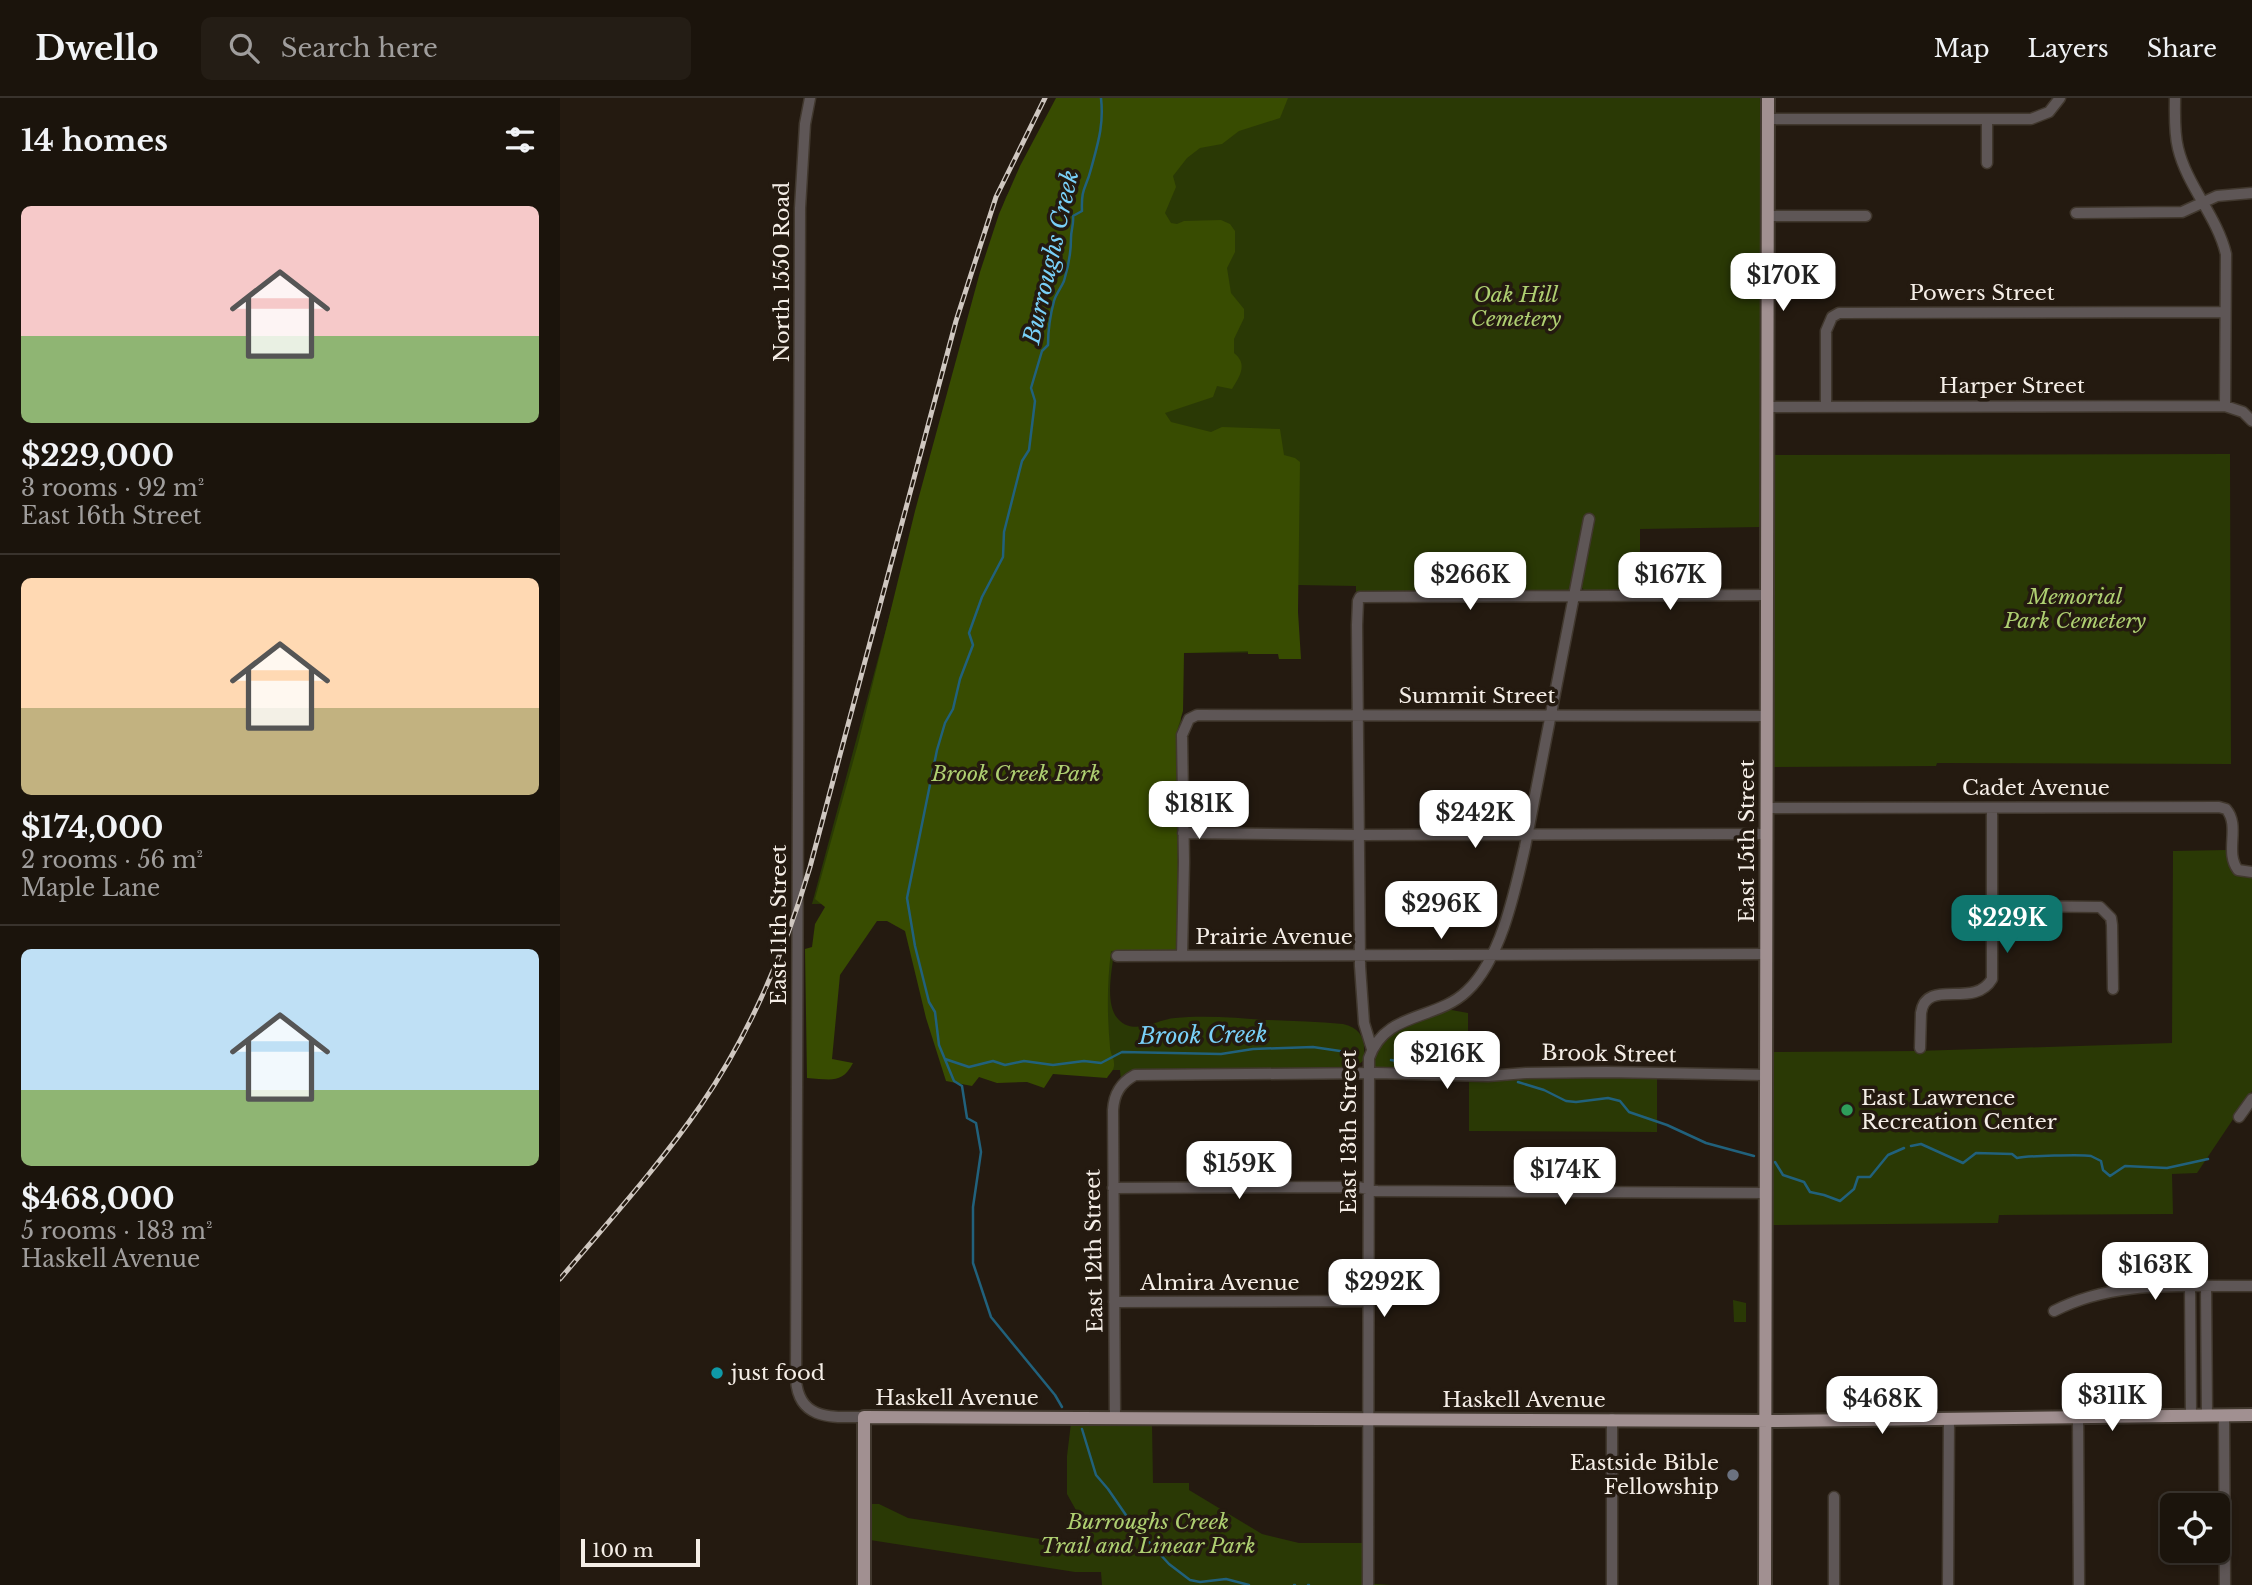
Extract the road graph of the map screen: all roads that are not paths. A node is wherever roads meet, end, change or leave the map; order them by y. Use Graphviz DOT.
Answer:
graph roads {
  1 [pos="810,98"];
  2 [pos="1768,98"];
  3 [pos="2060,98"];
  4 [pos="2175,98"];
  5 [pos="1768,119"];
  6 [pos="1987,119"];
  7 [pos="1987,163"];
  8 [pos="2252,193"];
  9 [pos="2203,203"];
  10 [pos="2076,214"];
  11 [pos="1767,216"];
  12 [pos="1866,216"];
  13 [pos="2225,312"];
  14 [pos="2225,406"];
  15 [pos="1767,407"];
  16 [pos="1826,407"];
  17 [pos="2252,421"];
  18 [pos="799,448"];
  19 [pos="1589,519"];
  20 [pos="1766,595"];
  21 [pos="1573,596"];
  22 [pos="1359,715"];
  23 [pos="1552,715"];
  24 [pos="1766,716"];
  25 [pos="1766,808"];
  26 [pos="1992,808"];
  27 [pos="1183,833"];
  28 [pos="1528,834"];
  29 [pos="1766,834"];
  30 [pos="1359,835"];
  31 [pos="2252,872"];
  32 [pos="1992,906"];
  33 [pos="1766,954"];
  34 [pos="1491,955"];
  35 [pos="1117,956"];
  36 [pos="1182,956"];
  37 [pos="1360,956"];
  38 [pos="2113,989"];
  39 [pos="1920,1048"];
  40 [pos="1372,1049"];
  41 [pos="1369,1073"];
  42 [pos="1766,1075"];
  43 [pos="1121,1086"];
  44 [pos="2252,1099"];
  45 [pos="2239,1118"];
  46 [pos="1113,1188"];
  47 [pos="1369,1189"];
  48 [pos="1766,1193"];
  49 [pos="2190,1286"];
  50 [pos="2206,1286"];
  51 [pos="2252,1286"];
  52 [pos="1368,1301"];
  53 [pos="1114,1302"];
  54 [pos="2054,1311"];
  55 [pos="802,1401"];
  56 [pos="2224,1415"];
  57 [pos="2252,1415"];
  58 [pos="2191,1416"];
  59 [pos="2207,1416"];
  60 [pos="864,1417"];
  61 [pos="1115,1417"];
  62 [pos="2078,1417"];
  63 [pos="1368,1418"];
  64 [pos="1612,1419"];
  65 [pos="1949,1419"];
  66 [pos="1765,1421"];
  67 [pos="1834,1497"];
  68 [pos="864,1585"];
  69 [pos="1368,1585"];
  70 [pos="1612,1585"];
  71 [pos="1765,1585"];
  72 [pos="1834,1585"];
  73 [pos="1948,1585"];
  74 [pos="2079,1585"];
  75 [pos="2225,1585"];
  1 -- 18 [label="street, North 1550 Road"];
  2 -- 5 [label="main road, East 15th Street"];
  3 -- 6 [label="street"];
  4 -- 9 [label="street"];
  5 -- 6 [label="street"];
  5 -- 11 [label="main road, East 15th Street"];
  6 -- 7 [label="street"];
  8 -- 9 [label="street"];
  9 -- 10 [label="street"];
  9 -- 13 [label="street"];
  11 -- 12 [label="street"];
  11 -- 15 [label="main road, East 15th Street"];
  13 -- 14 [label="street"];
  13 -- 16 [label="street, Powers Street"];
  14 -- 16 [label="street, Harper Street"];
  14 -- 17 [label="street, Harper Street"];
  15 -- 16 [label="street, Harper Street"];
  15 -- 20 [label="main road, East 15th Street"];
  18 -- 55 [label="street, East 11th Street"];
  19 -- 21 [label="street"];
  20 -- 21 [label="street"];
  20 -- 24 [label="main road, East 15th Street"];
  21 -- 22 [label="street, East 13th Street"];
  21 -- 23 [label="street"];
  22 -- 23 [label="street, Summit Street"];
  22 -- 27 [label="street, Summit Street"];
  22 -- 30 [label="street, East 13th Street"];
  23 -- 24 [label="street, Summit Street"];
  23 -- 28 [label="street"];
  24 -- 25 [label="main road, East 15th Street"];
  25 -- 26 [label="street, Cadet Avenue"];
  25 -- 29 [label="main road, East 15th Street"];
  26 -- 31 [label="street, Cadet Avenue"];
  26 -- 32 [label="street"];
  27 -- 30 [label="street"];
  27 -- 36 [label="street"];
  28 -- 29 [label="street"];
  28 -- 30 [label="street"];
  28 -- 34 [label="street"];
  29 -- 33 [label="main road, East 15th Street"];
  30 -- 37 [label="street, East 13th Street"];
  32 -- 38 [label="street"];
  32 -- 39 [label="street"];
  33 -- 34 [label="street, Prairie Avenue"];
  33 -- 42 [label="main road, East 15th Street"];
  34 -- 37 [label="street, Prairie Avenue"];
  34 -- 40 [label="street"];
  35 -- 36 [label="street, Prairie Avenue"];
  36 -- 37 [label="street, Prairie Avenue"];
  37 -- 40 [label="street, East 13th Street"];
  40 -- 41 [label="street, East 13th Street"];
  41 -- 42 [label="street, Brook Street"];
  41 -- 43 [label="street, Brook Street"];
  41 -- 47 [label="street, East 13th Street"];
  42 -- 48 [label="main road, East 15th Street"];
  43 -- 46 [label="street, East 12th Street"];
  44 -- 45 [label="street"];
  46 -- 47 [label="street"];
  46 -- 53 [label="street, East 12th Street"];
  47 -- 48 [label="street"];
  47 -- 52 [label="street, East 13th Street"];
  48 -- 66 [label="main road, East 15th Street"];
  49 -- 50 [label="street"];
  49 -- 54 [label="street"];
  49 -- 58 [label="street"];
  50 -- 51 [label="street"];
  50 -- 59 [label="street"];
  52 -- 53 [label="street, Almira Avenue"];
  52 -- 63 [label="street, East 13th Street"];
  53 -- 61 [label="street, East 12th Street"];
  55 -- 60 [label="street, Haskell Avenue"];
  56 -- 57 [label="main road, Haskell Avenue"];
  56 -- 59 [label="main road, Haskell Avenue"];
  56 -- 75 [label="street"];
  58 -- 59 [label="main road, Haskell Avenue"];
  58 -- 62 [label="main road, Haskell Avenue"];
  60 -- 61 [label="main road, Haskell Avenue"];
  60 -- 68 [label="main road"];
  61 -- 63 [label="main road, Haskell Avenue"];
  62 -- 65 [label="main road, Haskell Avenue"];
  62 -- 74 [label="street"];
  63 -- 64 [label="main road, Haskell Avenue"];
  63 -- 69 [label="street, East 13th Street"];
  64 -- 66 [label="main road, Haskell Avenue"];
  64 -- 70 [label="street"];
  65 -- 66 [label="main road, Haskell Avenue"];
  65 -- 73 [label="street"];
  66 -- 71 [label="main road, East 15th Street"];
  67 -- 72 [label="street"];
}
